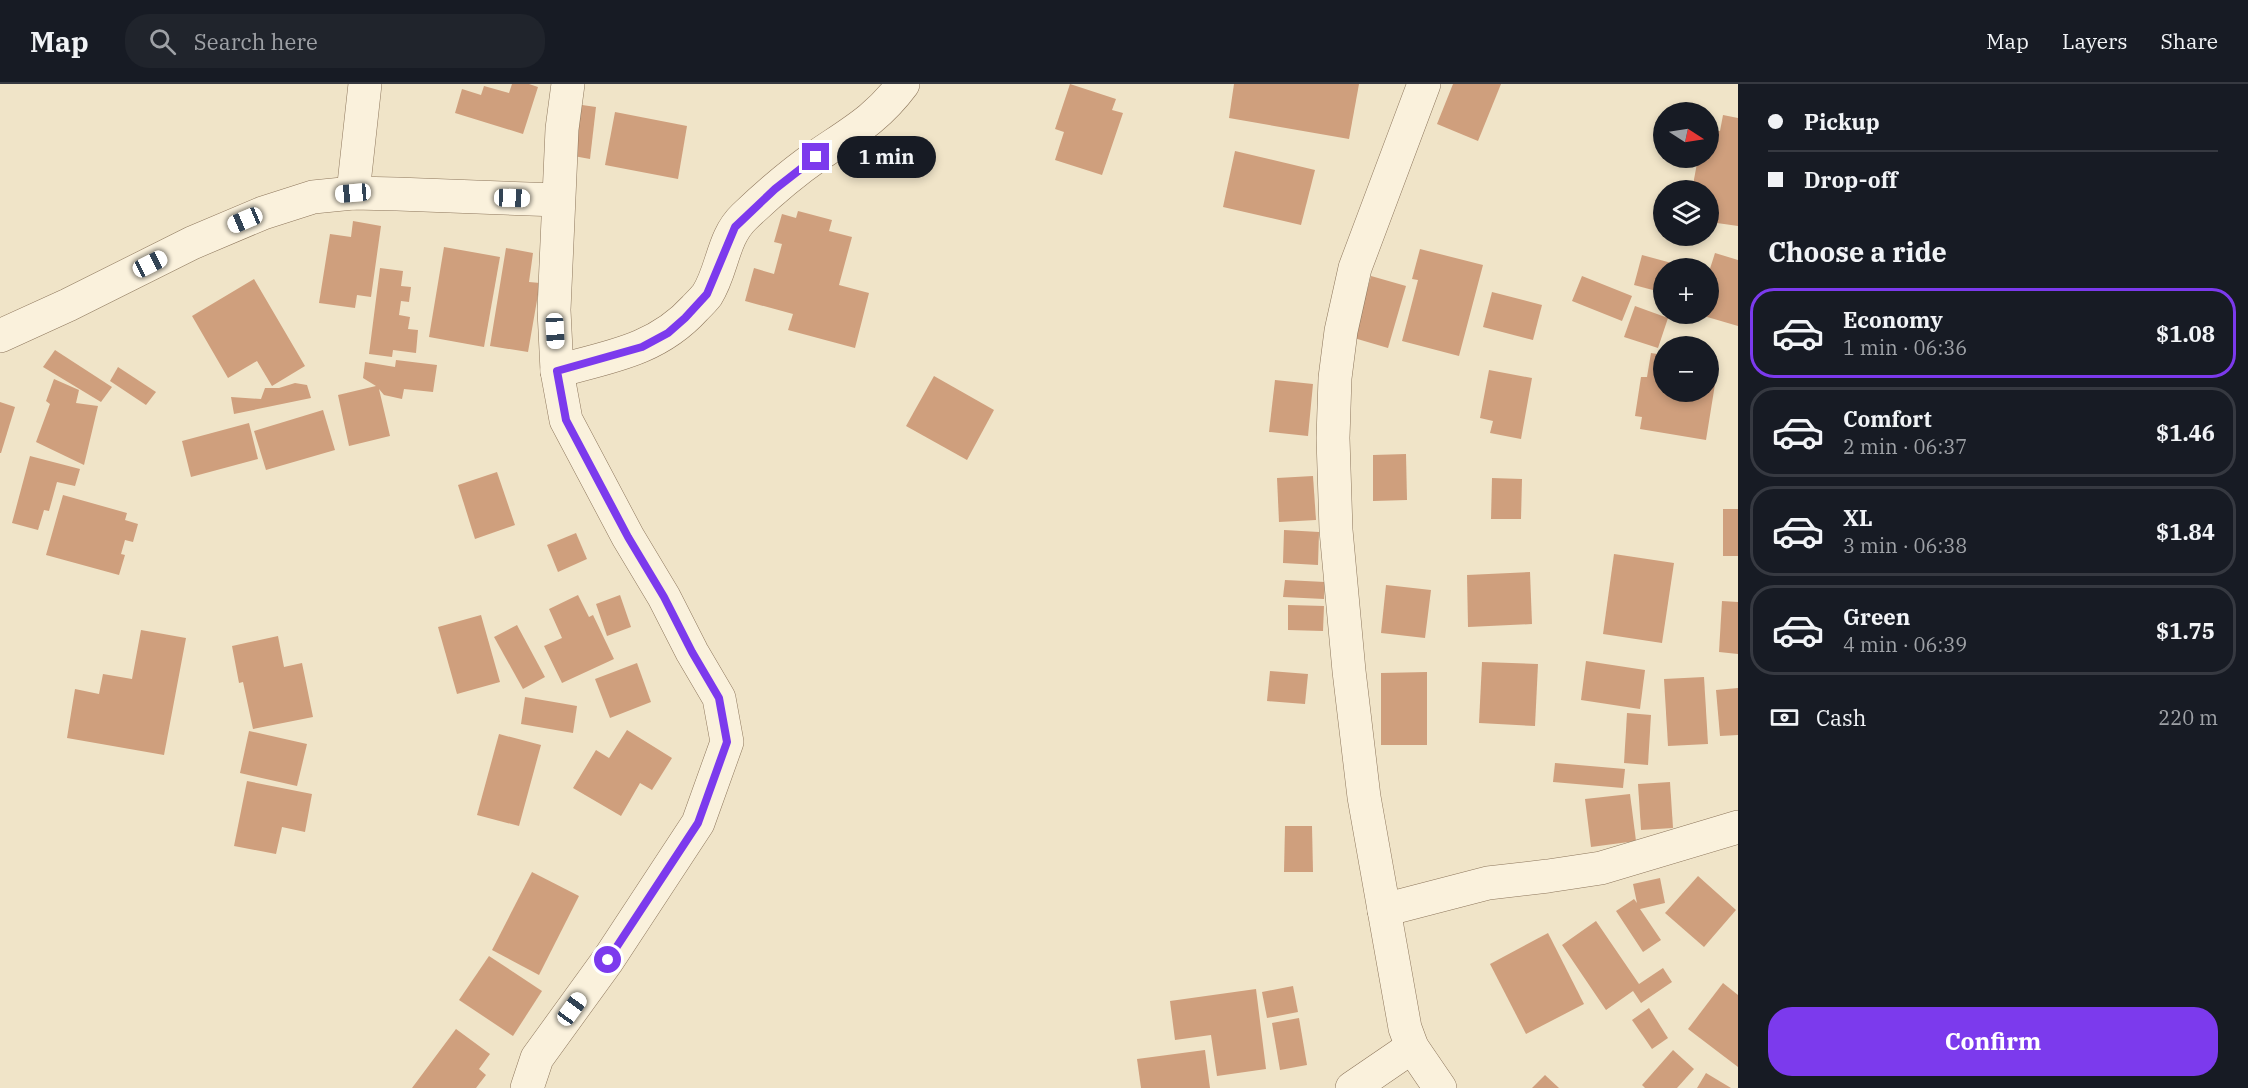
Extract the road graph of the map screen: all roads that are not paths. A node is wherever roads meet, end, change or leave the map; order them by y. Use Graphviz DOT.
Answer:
graph roads {
  1 [pos="364,84"];
  2 [pos="568,84"];
  3 [pos="903,84"];
  4 [pos="1424,84"];
  5 [pos="353,193"];
  6 [pos="558,200"];
  7 [pos="0,336"];
  8 [pos="557,371"];
  9 [pos="1732,836"];
  10 [pos="1384,910"];
  11 [pos="1412,1047"];
  12 [pos="527,1088"];
  13 [pos="1352,1088"];
  14 [pos="1440,1088"];
  1 -- 5 [label="street"];
  2 -- 6 [label="street"];
  3 -- 8 [label="street"];
  4 -- 10 [label="street"];
  5 -- 6 [label="street"];
  5 -- 7 [label="street"];
  6 -- 8 [label="street"];
  8 -- 12 [label="street"];
  9 -- 10 [label="street"];
  10 -- 11 [label="street"];
  11 -- 13 [label="street"];
  11 -- 14 [label="street"];
}
